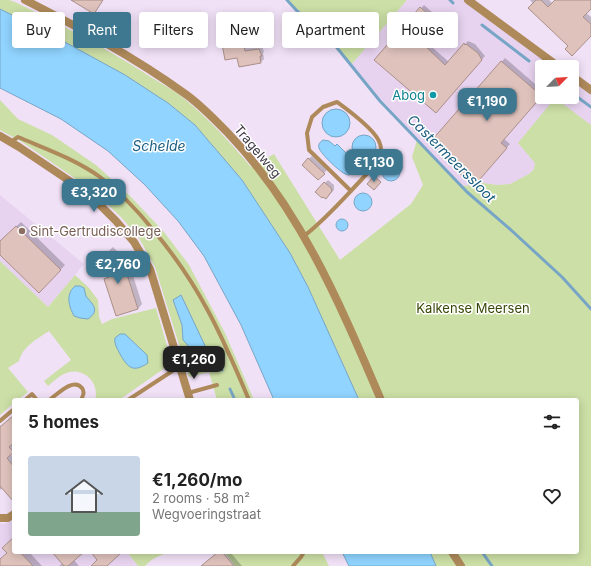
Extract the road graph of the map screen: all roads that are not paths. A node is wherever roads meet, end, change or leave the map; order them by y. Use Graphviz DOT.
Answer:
graph roads {
  1 [pos="25,0"];
  2 [pos="468,0"];
  3 [pos="550,60"];
  4 [pos="579,81"];
  5 [pos="591,90"];
  6 [pos="0,136"];
  7 [pos="11,143"];
  8 [pos="351,191"];
  9 [pos="304,236"];
  10 [pos="180,366"];
  11 [pos="217,385"];
  12 [pos="189,397"];
  13 [pos="27,398"];
  14 [pos="35,398"];
  15 [pos="52,398"];
  16 [pos="82,398"];
  17 [pos="131,398"];
  18 [pos="248,398"];
  19 [pos="380,398"];
  20 [pos="12,411"];
  21 [pos="0,421"];
  22 [pos="12,515"];
  23 [pos="0,518"];
  24 [pos="303,554"];
  25 [pos="453,554"];
  26 [pos="293,566"];
  27 [pos="461,566"];
  1 -- 9 [label="street, Tragelweg"];
  2 -- 3 [label="street"];
  4 -- 5 [label="street"];
  6 -- 7 [label="street"];
  7 -- 10 [label="street"];
  7 -- 18 [label="lane"];
  8 -- 8 [label="lane"];
  8 -- 9 [label="lane"];
  9 -- 19 [label="street, Tragelweg"];
  10 -- 12 [label="street"];
  10 -- 17 [label="lane"];
  11 -- 12 [label="lane"];
  13 -- 14 [label="lane"];
  15 -- 16 [label="lane"];
  20 -- 21 [label="lane"];
  22 -- 23 [label="street"];
  24 -- 26 [label="lane"];
  25 -- 27 [label="street"];
}
